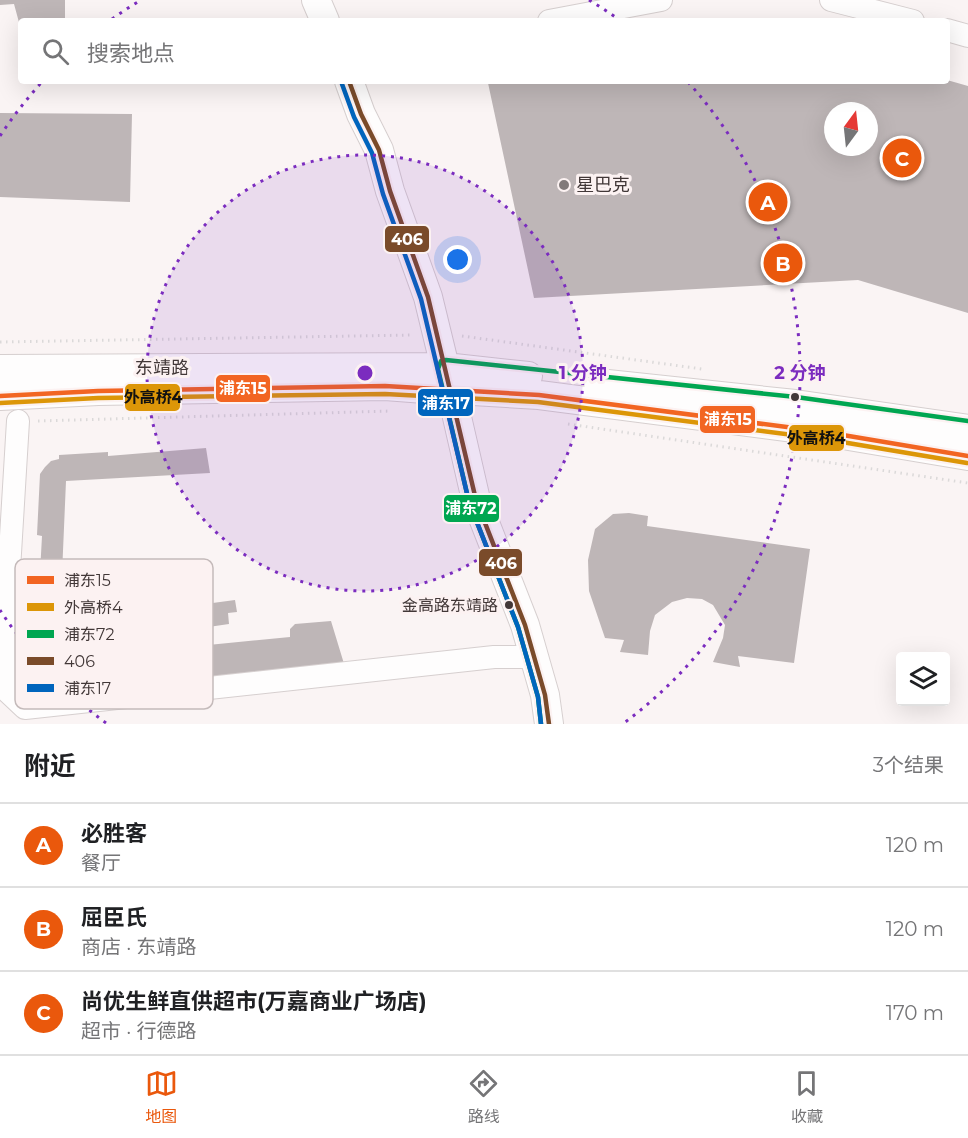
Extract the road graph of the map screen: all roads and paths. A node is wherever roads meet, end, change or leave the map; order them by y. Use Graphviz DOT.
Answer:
graph roads {
  1 [pos="316,0"];
  2 [pos="661,0"];
  3 [pos="831,0"];
  4 [pos="324,18"];
  5 [pos="565,18"];
  6 [pos="901,18"];
  7 [pos="950,31"];
  8 [pos="968,36"];
  9 [pos="350,84"];
  10 [pos="0,369"];
  11 [pos="448,379"];
  12 [pos="0,396"];
  13 [pos="18,421"];
  14 [pos="968,429"];
  15 [pos="968,456"];
  16 [pos="4,584"];
  17 [pos="533,657"];
  18 [pos="213,688"];
  19 [pos="15,699"];
  20 [pos="549,724"];
  1 -- 4 [label="main road"];
  2 -- 5 [label="street"];
  3 -- 6 [label="street"];
  7 -- 8 [label="street"];
  9 -- 11 [label="main road"];
  10 -- 11 [label="main road, 东靖路"];
  11 -- 12 [label="main road, 东靖路"];
  11 -- 14 [label="main road, 东靖路"];
  11 -- 15 [label="main road, 东靖路"];
  11 -- 17 [label="main road"];
  13 -- 16 [label="street"];
  16 -- 19 [label="street"];
  17 -- 18 [label="street"];
  17 -- 20 [label="main road"];
}
